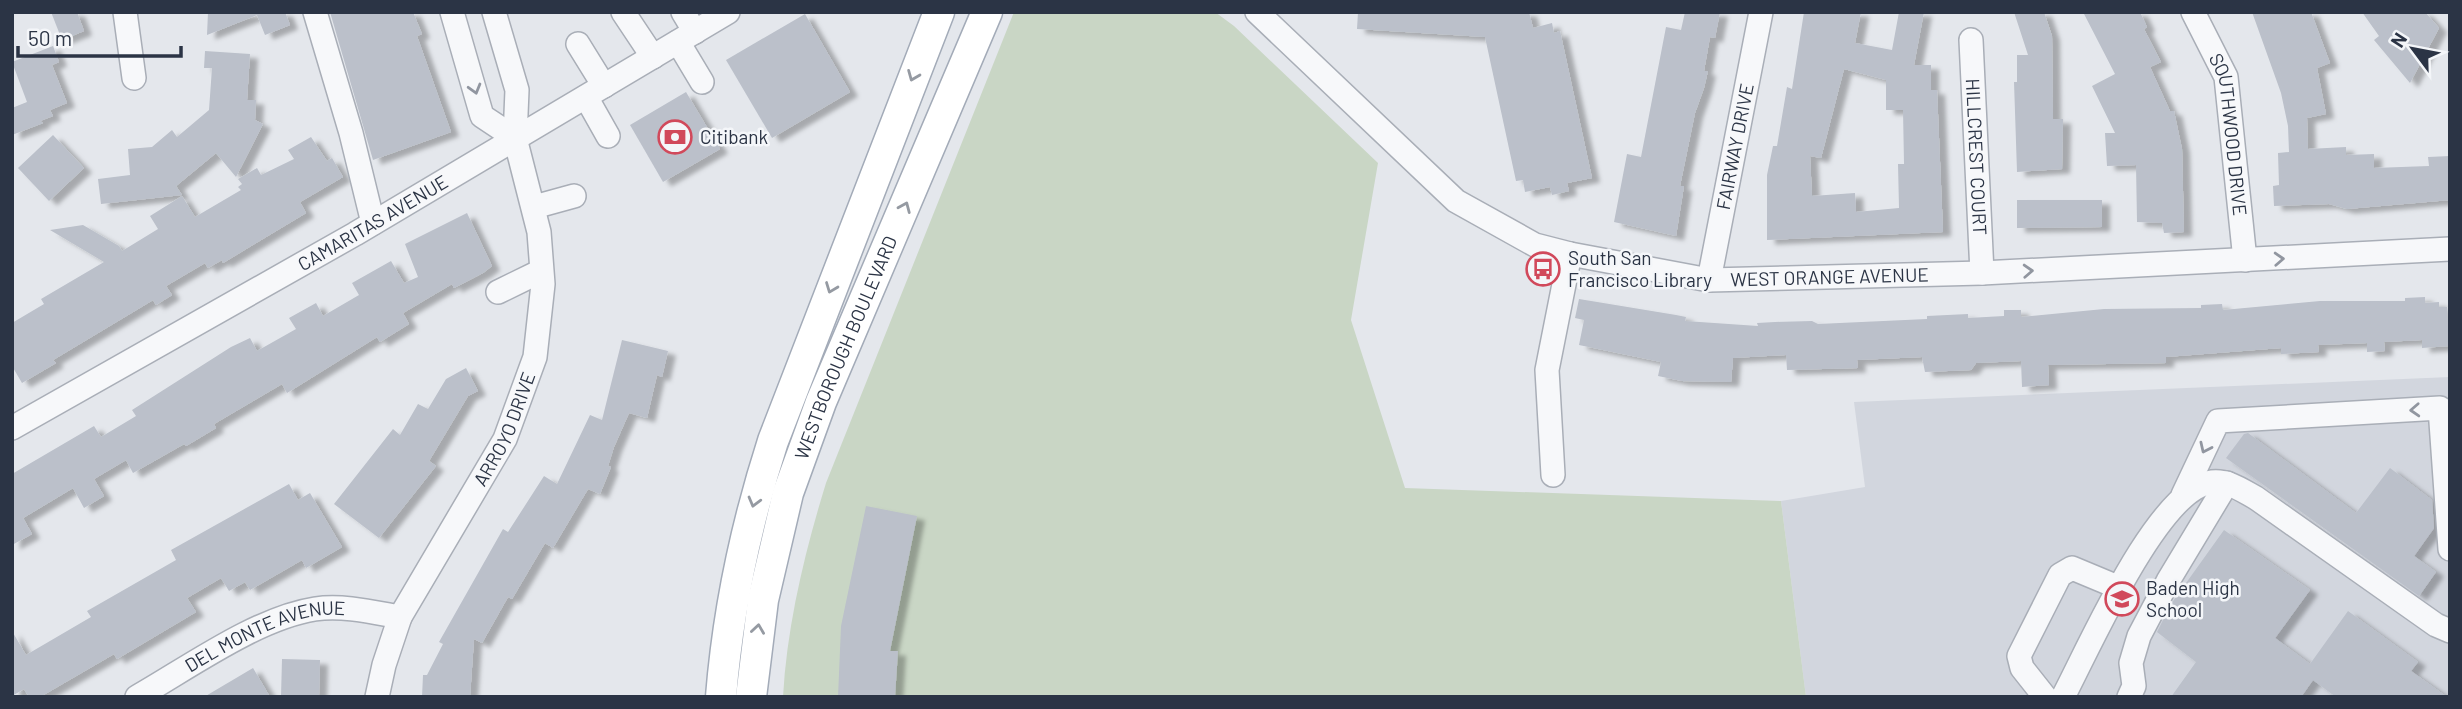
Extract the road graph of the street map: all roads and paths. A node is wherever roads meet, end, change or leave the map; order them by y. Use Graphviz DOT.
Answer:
graph roads {
  1 [pos="125,12"];
  2 [pos="315,12"];
  3 [pos="452,12"];
  4 [pos="494,12"];
  5 [pos="623,12"];
  6 [pos="683,12"];
  7 [pos="728,12"];
  8 [pos="988,12"];
  9 [pos="1257,12"];
  10 [pos="1761,12"];
  11 [pos="2193,12"];
  12 [pos="930,21"];
  13 [pos="686,37"];
  14 [pos="1971,40"];
  15 [pos="578,44"];
  16 [pos="653,57"];
  17 [pos="134,78"];
  18 [pos="702,82"];
  19 [pos="595,92"];
  20 [pos="608,136"];
  21 [pos="515,138"];
  22 [pos="574,196"];
  23 [pos="534,207"];
  24 [pos="373,223"];
  25 [pos="2450,249"];
  26 [pos="1570,254"];
  27 [pos="2245,260"];
  28 [pos="541,271"];
  29 [pos="1982,273"];
  30 [pos="1709,280"];
  31 [pos="498,292"];
  32 [pos="12,429"];
  33 [pos="1553,475"];
  34 [pos="2227,483"];
  35 [pos="2183,495"];
  36 [pos="2450,549"];
  37 [pos="2120,588"];
  38 [pos="400,617"];
  39 [pos="2450,631"];
  40 [pos="136,697"];
  41 [pos="377,697"];
  42 [pos="721,697"];
  43 [pos="751,697"];
  44 [pos="2045,697"];
  45 [pos="2063,697"];
  46 [pos="2129,697"];
  1 -- 17 [label="street"];
  2 -- 24 [label="street"];
  3 -- 21 [label="street, one-way"];
  4 -- 21 [label="street, ARROYO DRIVE"];
  5 -- 16 [label="street"];
  6 -- 13 [label="street"];
  7 -- 13 [label="street, CAMARITAS AVENUE"];
  43 -- 8 [label="main road, WESTBOROUGH BOULEVARD, one-way"];
  9 -- 26 [label="street, WEST ORANGE AVENUE"];
  10 -- 30 [label="street, FAIRWAY DRIVE"];
  11 -- 27 [label="street, SOUTHWOOD DRIVE"];
  12 -- 42 [label="main road, WESTBOROUGH BOULEVARD, one-way"];
  13 -- 16 [label="street, CAMARITAS AVENUE"];
  13 -- 18 [label="street"];
  14 -- 29 [label="street, HILLCREST COURT"];
  15 -- 19 [label="street"];
  16 -- 19 [label="street, CAMARITAS AVENUE"];
  19 -- 20 [label="street"];
  19 -- 21 [label="street, CAMARITAS AVENUE"];
  21 -- 23 [label="street, ARROYO DRIVE"];
  21 -- 24 [label="street, CAMARITAS AVENUE"];
  22 -- 23 [label="street"];
  23 -- 28 [label="street, ARROYO DRIVE"];
  24 -- 32 [label="street, CAMARITAS AVENUE"];
  27 -- 25 [label="street, WEST ORANGE AVENUE, one-way"];
  26 -- 30 [label="street, WEST ORANGE AVENUE"];
  26 -- 33 [label="street"];
  29 -- 27 [label="street, WEST ORANGE AVENUE, one-way"];
  28 -- 31 [label="street"];
  28 -- 38 [label="street, ARROYO DRIVE"];
  29 -- 30 [label="street, WEST ORANGE AVENUE"];
  34 -- 35 [label="street"];
  34 -- 39 [label="street"];
  34 -- 46 [label="street"];
  36 -- 35 [label="street, one-way"];
  35 -- 37 [label="street"];
  37 -- 44 [label="street"];
  37 -- 45 [label="street"];
  38 -- 40 [label="street, DEL MONTE AVENUE"];
  38 -- 41 [label="street, ARROYO DRIVE"];
}
